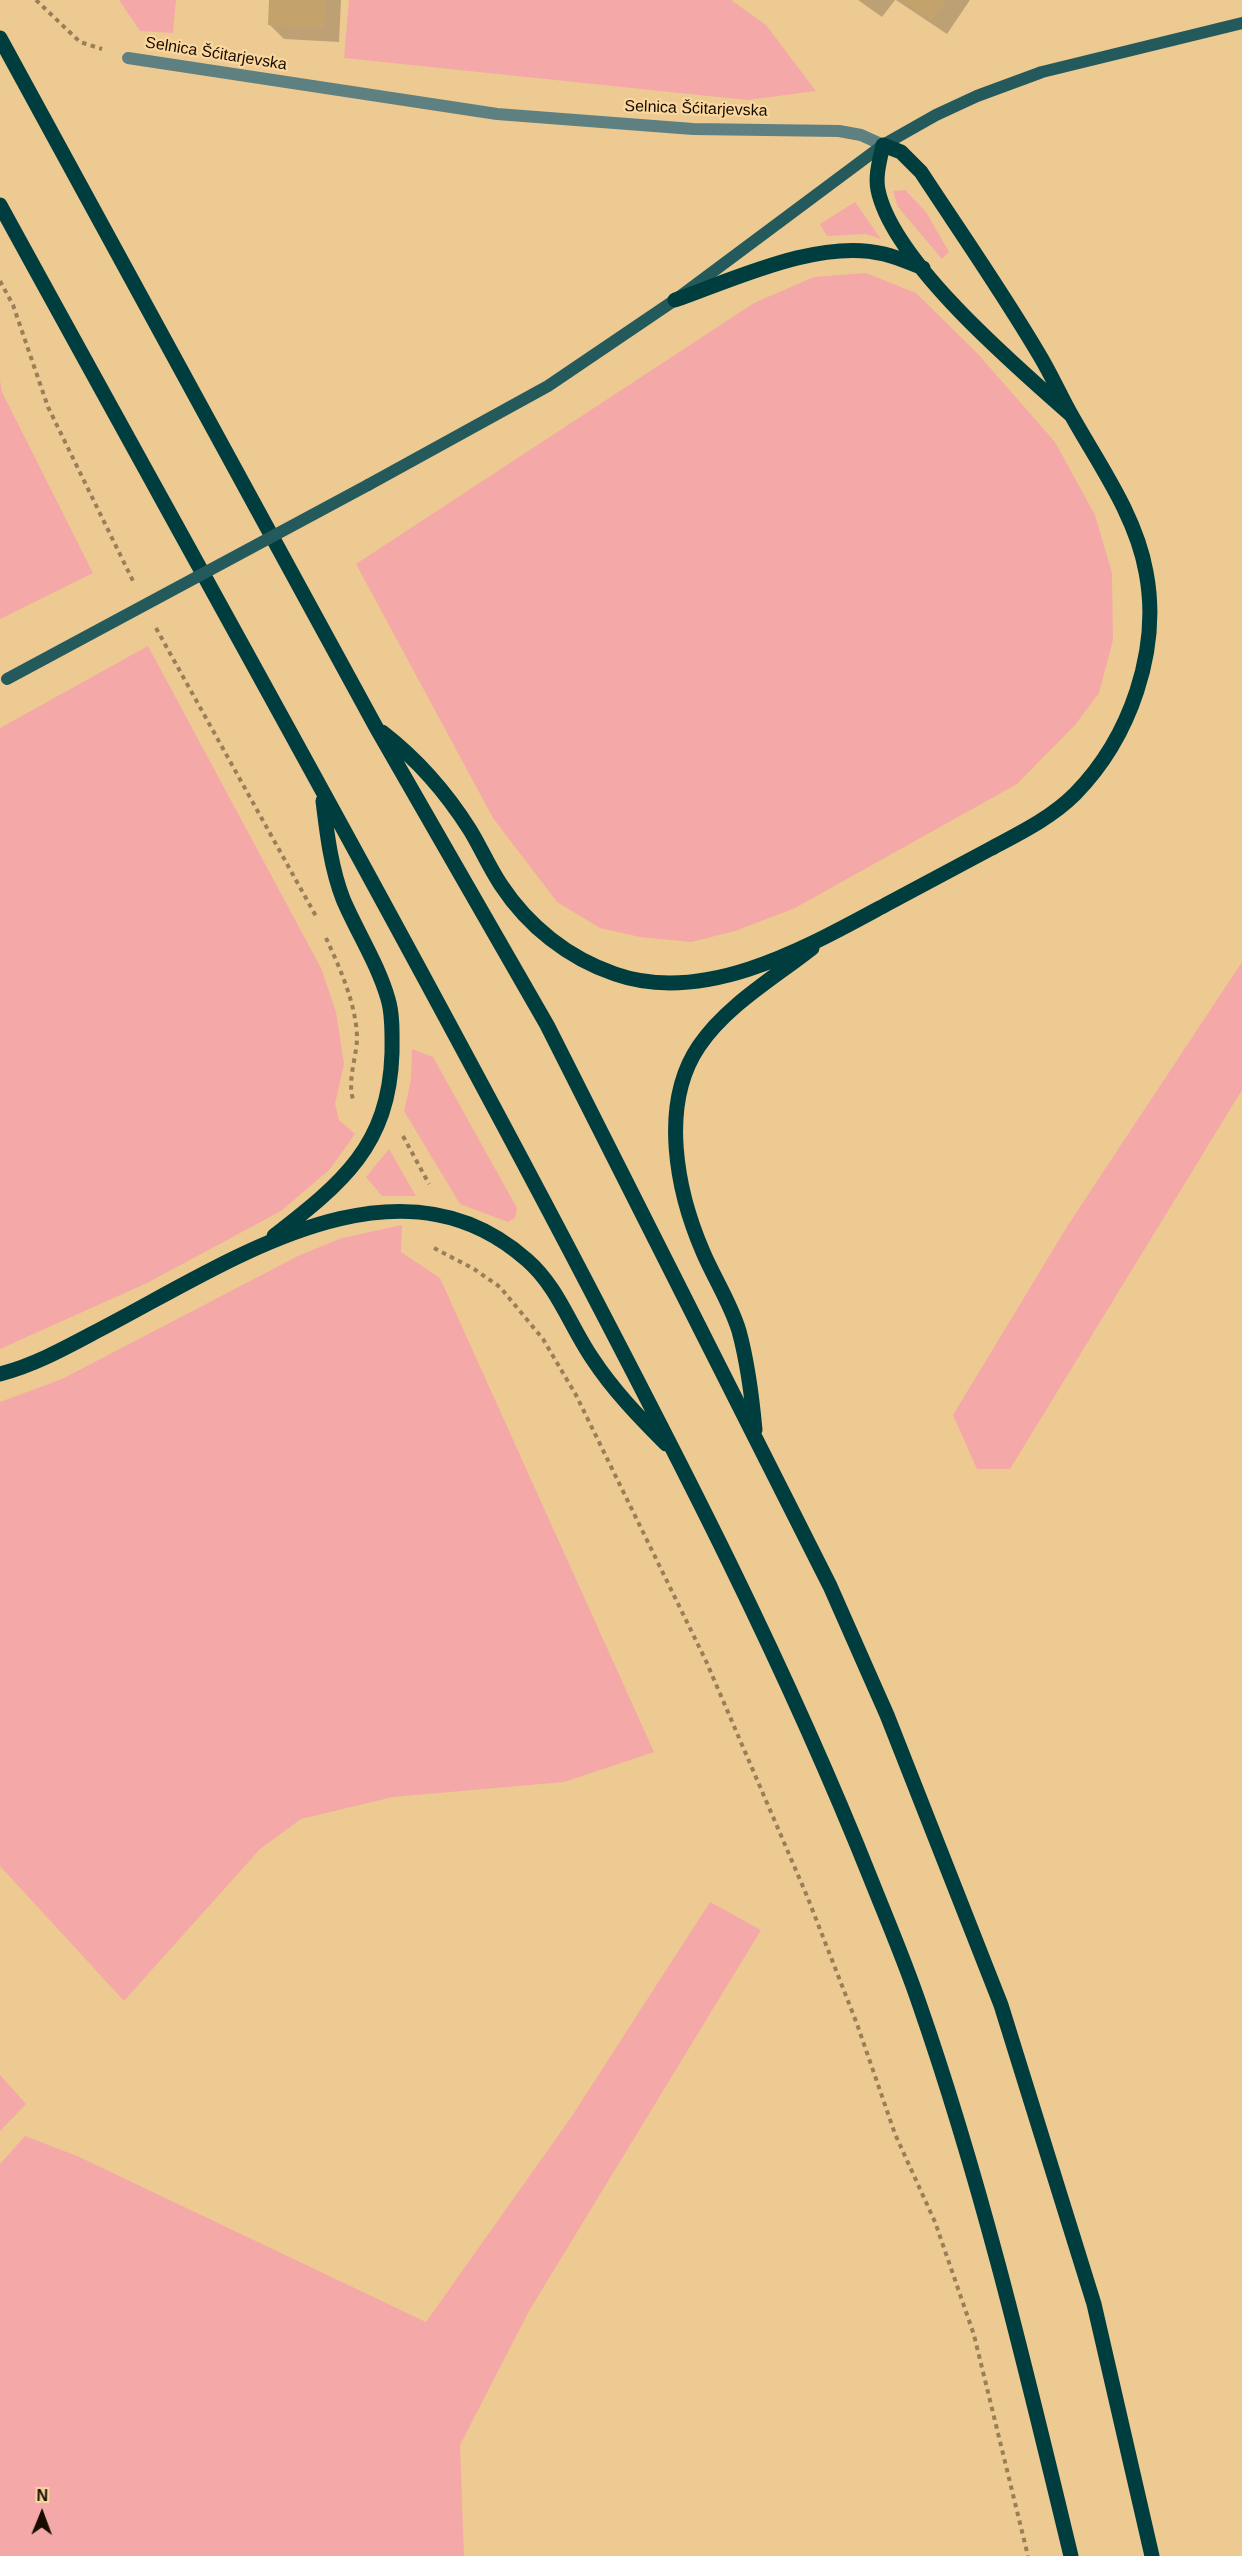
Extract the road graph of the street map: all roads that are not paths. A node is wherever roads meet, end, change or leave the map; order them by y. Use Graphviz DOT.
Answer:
graph roads {
  1 [pos="1242,23"];
  2 [pos="0,38"];
  3 [pos="128,58"];
  4 [pos="883,145"];
  5 [pos="0,205"];
  6 [pos="923,268"];
  7 [pos="675,300"];
  8 [pos="1071,415"];
  9 [pos="4,680"];
  10 [pos="377,729"];
  11 [pos="322,791"];
  12 [pos="826,936"];
  13 [pos="267,1242"];
  14 [pos="0,1374"];
  15 [pos="756,1439"];
  16 [pos="676,1455"];
  17 [pos="1071,2556"];
  18 [pos="1152,2556"];
  1 -- 4 [label="street"];
  2 -- 10 [label="main road"];
  3 -- 4 [label="lane, Selnica Šćitarjevska"];
  4 -- 6 [label="main road"];
  4 -- 7 [label="street"];
  4 -- 8 [label="main road"];
  5 -- 11 [label="main road"];
  6 -- 7 [label="main road"];
  6 -- 8 [label="main road"];
  7 -- 9 [label="street, bridge"];
  8 -- 12 [label="main road"];
  10 -- 12 [label="main road"];
  10 -- 15 [label="main road"];
  11 -- 13 [label="main road"];
  11 -- 16 [label="main road"];
  12 -- 15 [label="main road"];
  13 -- 14 [label="main road"];
  13 -- 16 [label="main road"];
  15 -- 18 [label="main road"];
  16 -- 17 [label="main road"];
}
